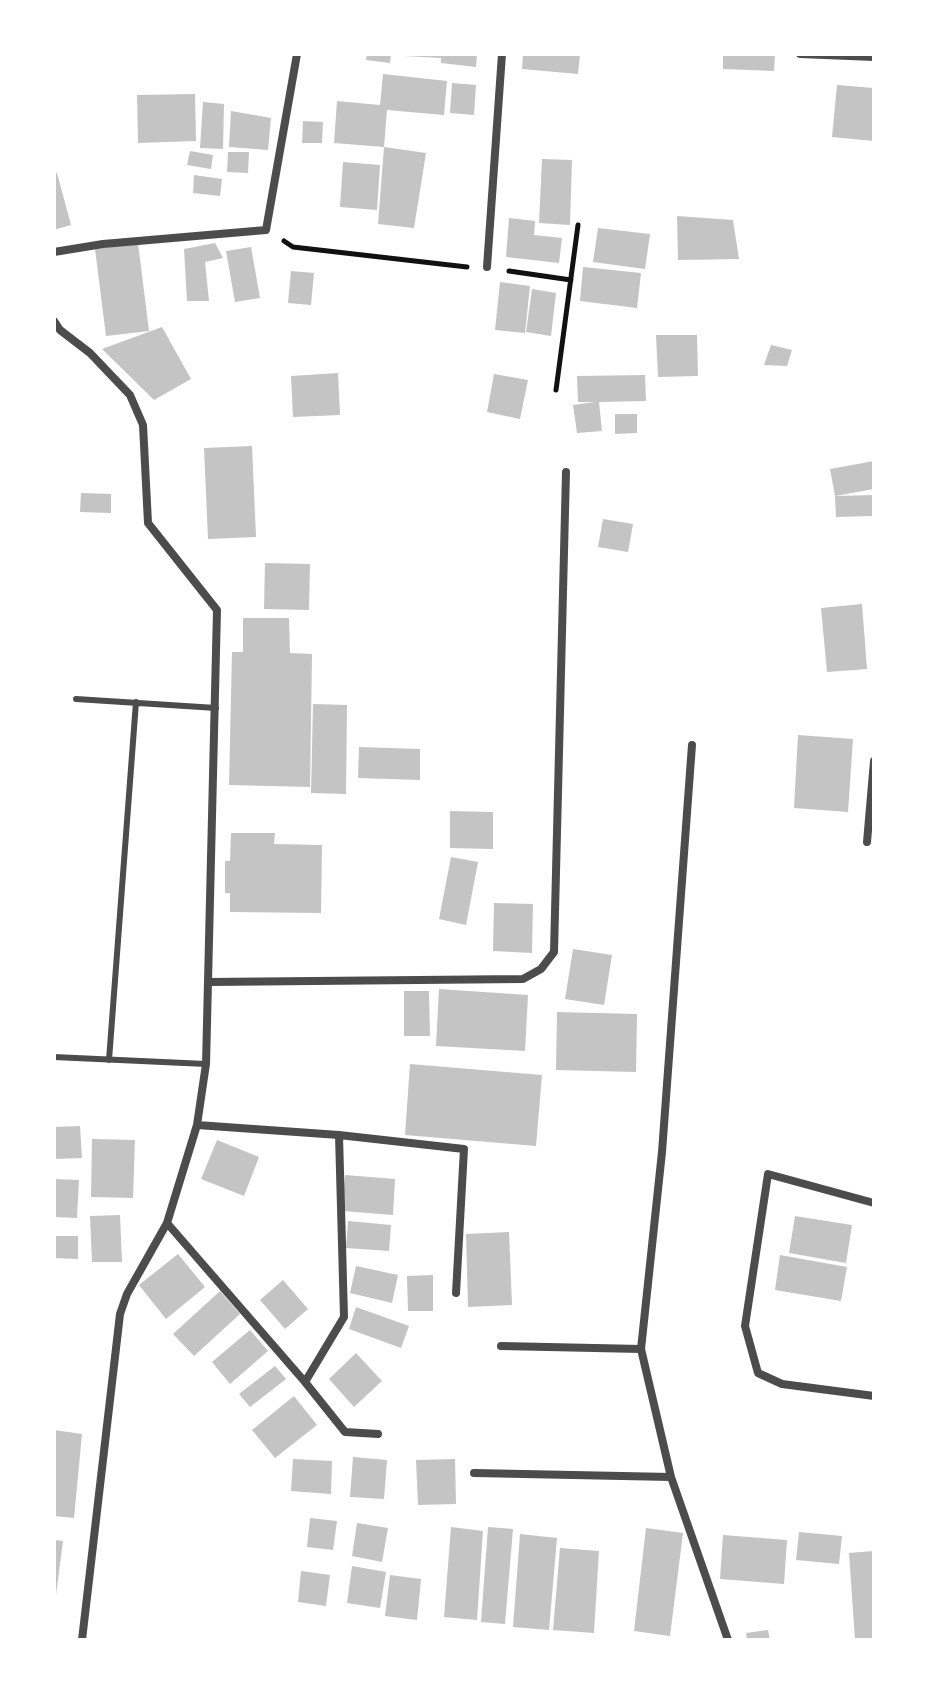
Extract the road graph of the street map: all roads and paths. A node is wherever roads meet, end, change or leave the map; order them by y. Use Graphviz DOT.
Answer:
graph roads {
  1 [pos="297,54"];
  2 [pos="502,54"];
  3 [pos="800,54"];
  4 [pos="874,57"];
  5 [pos="578,225"];
  6 [pos="266,230"];
  7 [pos="54,252"];
  8 [pos="487,267"];
  9 [pos="571,280"];
  10 [pos="54,321"];
  11 [pos="556,390"];
  12 [pos="566,472"];
  13 [pos="76,699"];
  14 [pos="136,702"];
  15 [pos="216,708"];
  16 [pos="692,745"];
  17 [pos="874,761"];
  18 [pos="867,842"];
  19 [pos="209,982"];
  20 [pos="54,1057"];
  21 [pos="109,1060"];
  22 [pos="206,1064"];
  23 [pos="197,1125"];
  24 [pos="339,1135"];
  25 [pos="874,1203"];
  26 [pos="167,1223"];
  27 [pos="456,1293"];
  28 [pos="501,1346"];
  29 [pos="641,1349"];
  30 [pos="305,1382"];
  31 [pos="874,1396"];
  32 [pos="378,1434"];
  33 [pos="474,1473"];
  34 [pos="671,1477"];
  35 [pos="82,1640"];
  36 [pos="728,1640"];
  1 -- 6 [label="street"];
  2 -- 8 [label="street"];
  3 -- 4 [label="street"];
  5 -- 9 [label="path"];
  6 -- 7 [label="street"];
  6 -- 8 [label="path"];
  8 -- 9 [label="path"];
  9 -- 11 [label="path"];
  10 -- 15 [label="street"];
  12 -- 19 [label="street"];
  13 -- 14 [label="lane"];
  14 -- 15 [label="lane"];
  14 -- 21 [label="lane"];
  15 -- 19 [label="street"];
  16 -- 29 [label="street"];
  17 -- 18 [label="street"];
  19 -- 22 [label="street"];
  20 -- 21 [label="lane"];
  21 -- 22 [label="lane"];
  22 -- 23 [label="street"];
  23 -- 24 [label="street"];
  23 -- 26 [label="street"];
  24 -- 27 [label="street"];
  24 -- 30 [label="street"];
  25 -- 31 [label="street"];
  26 -- 30 [label="street"];
  26 -- 35 [label="street"];
  28 -- 29 [label="street"];
  29 -- 34 [label="street"];
  30 -- 32 [label="street"];
  33 -- 34 [label="street"];
  34 -- 36 [label="street"];
}
